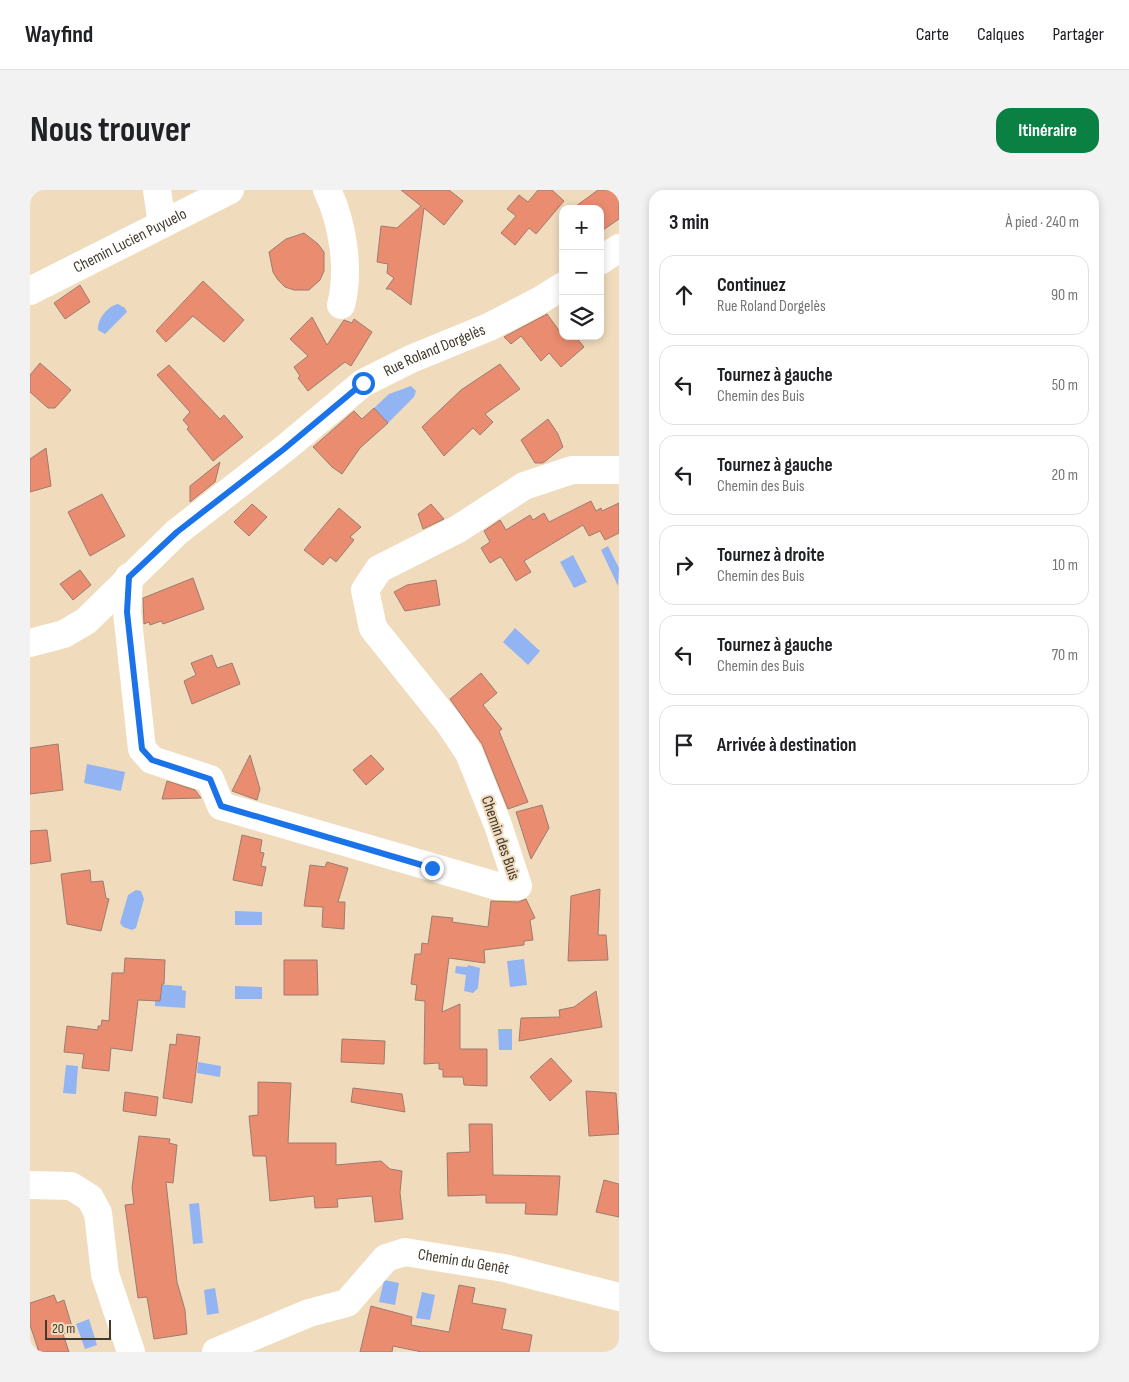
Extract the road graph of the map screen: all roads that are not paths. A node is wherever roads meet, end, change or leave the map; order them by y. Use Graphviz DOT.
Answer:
graph roads {
  1 [pos="157,190"];
  2 [pos="230,190"];
  3 [pos="327,190"];
  4 [pos="162,224"];
  5 [pos="619,248"];
  6 [pos="604,258"];
  7 [pos="559,288"];
  8 [pos="30,292"];
  9 [pos="340,305"];
  10 [pos="619,470"];
  11 [pos="129,577"];
  12 [pos="30,643"];
  13 [pos="30,1185"];
  14 [pos="619,1297"];
  15 [pos="131,1352"];
  16 [pos="216,1352"];
  1 -- 4 [label="street"];
  2 -- 4 [label="street, Chemin Lucien Puyuelo"];
  3 -- 9 [label="street"];
  4 -- 8 [label="street, Chemin Lucien Puyuelo"];
  5 -- 6 [label="street"];
  7 -- 11 [label="street, Rue Roland Dorgelès"];
  10 -- 11 [label="street, Chemin des Buis"];
  11 -- 12 [label="street, Rue Roland Dorgelès"];
  13 -- 15 [label="street"];
  14 -- 16 [label="street, Chemin du Genêt"];
}
